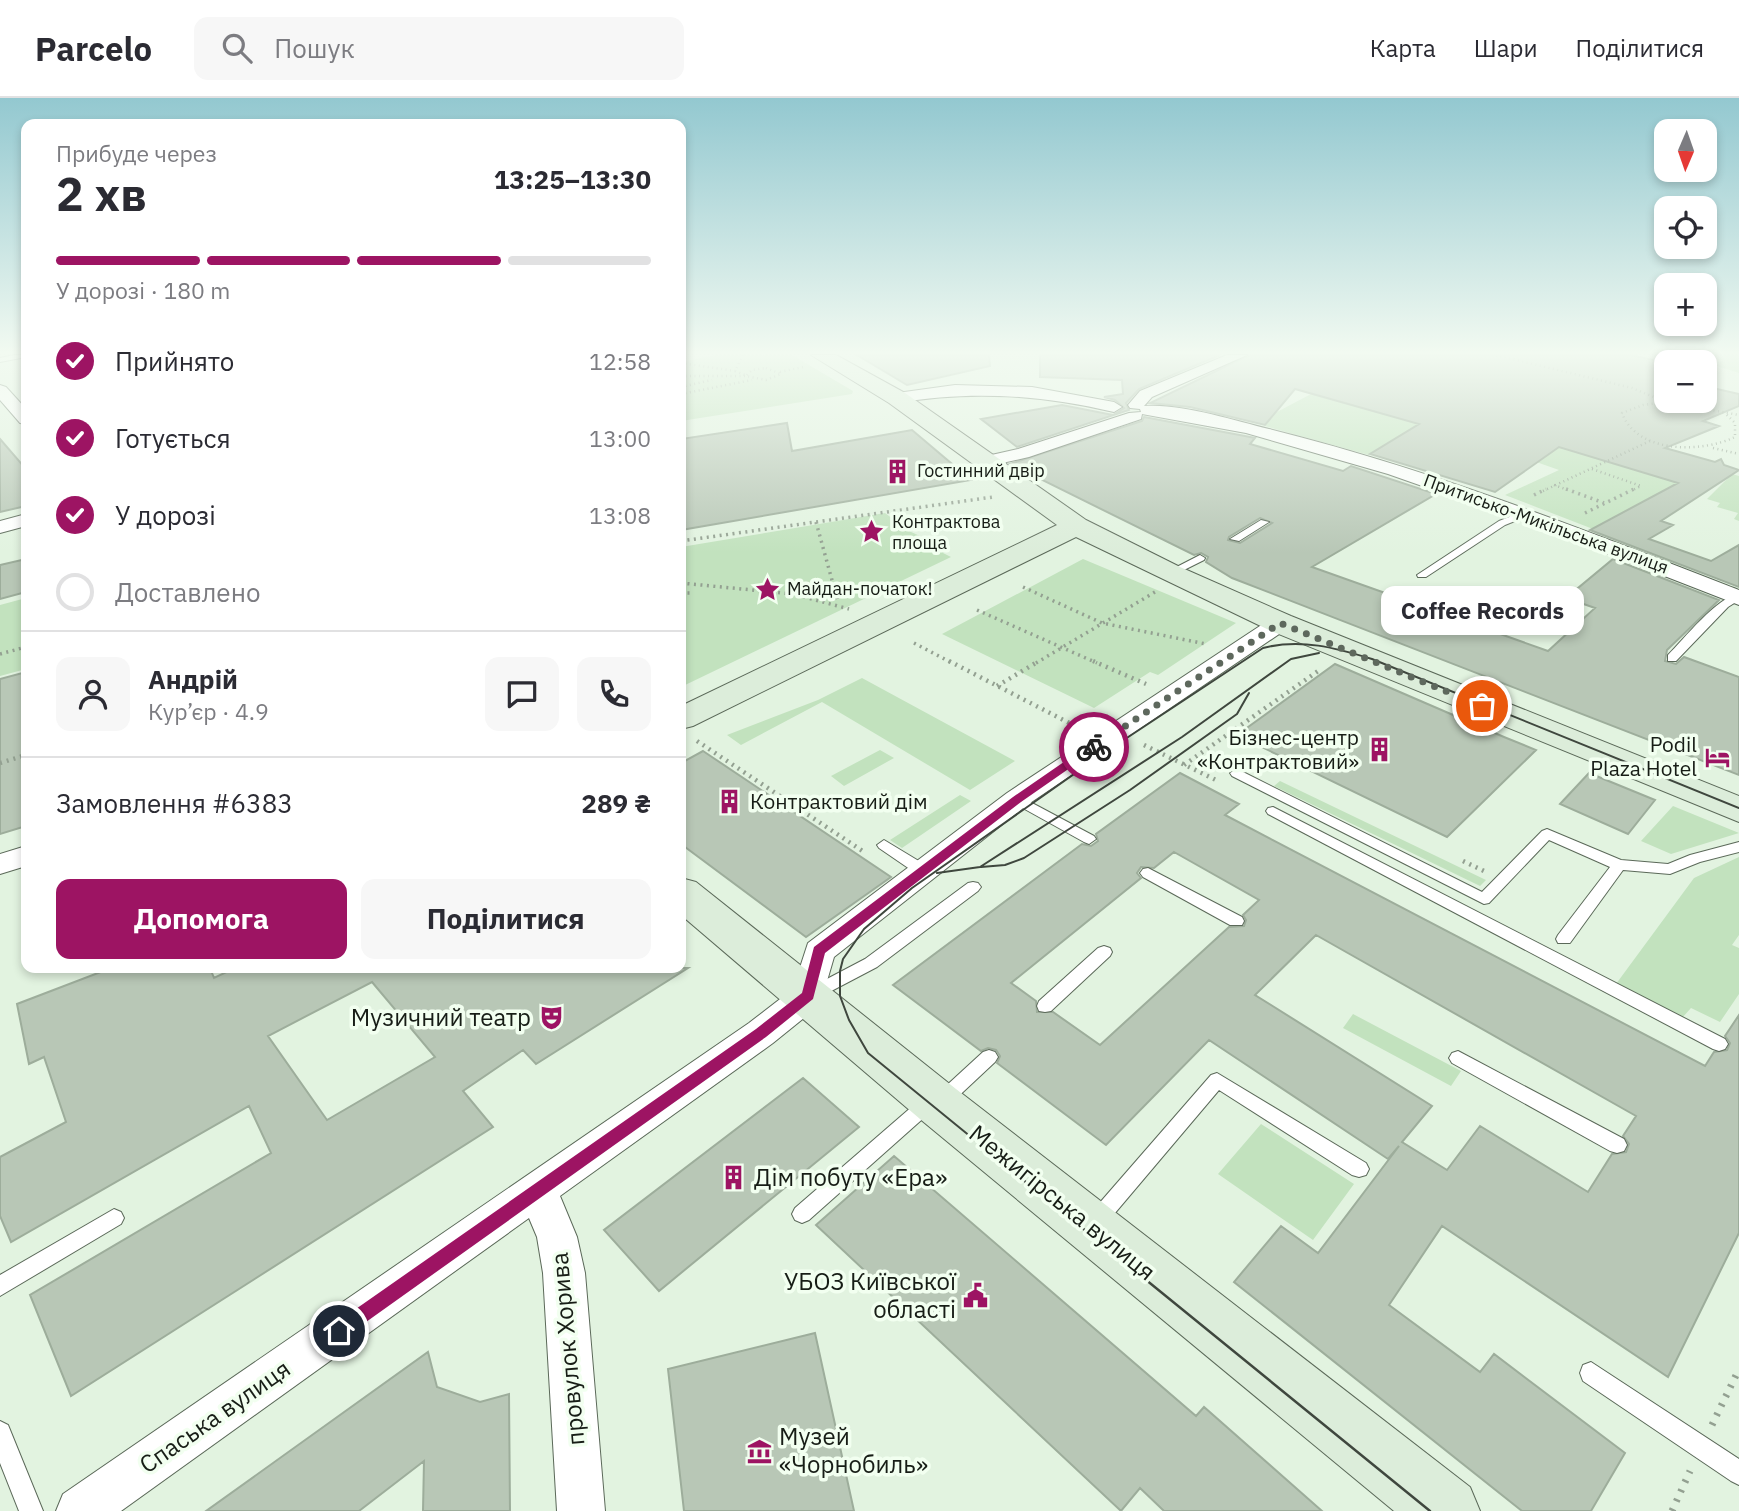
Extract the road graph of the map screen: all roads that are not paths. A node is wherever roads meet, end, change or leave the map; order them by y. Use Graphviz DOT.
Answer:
graph roads {
  1 [pos="929,421"];
  2 [pos="1113,421"];
  3 [pos="1177,421"];
  4 [pos="985,462"];
  5 [pos="1518,510"];
  6 [pos="21,521"];
  7 [pos="1264,522"];
  8 [pos="1076,526"];
  9 [pos="0,527"];
  10 [pos="1235,539"];
  11 [pos="1199,558"];
  12 [pos="1422,575"];
  13 [pos="1166,581"];
  14 [pos="1738,597"];
  15 [pos="1280,623"];
  16 [pos="1672,657"];
  17 [pos="688,720"];
  18 [pos="1237,773"];
  19 [pos="1017,799"];
  20 [pos="1739,810"];
  21 [pos="1273,811"];
  22 [pos="1089,839"];
  23 [pos="884,845"];
  24 [pos="1739,847"];
  25 [pos="21,857"];
  26 [pos="0,863"];
  27 [pos="1619,866"];
  28 [pos="922,870"];
  29 [pos="1147,873"];
  30 [pos="973,887"];
  31 [pos="686,896"];
  32 [pos="1236,921"];
  33 [pos="1564,939"];
  34 [pos="1104,952"];
  35 [pos="808,996"];
  36 [pos="1045,1006"];
  37 [pos="1720,1044"];
  38 [pos="989,1057"];
  39 [pos="1458,1058"];
  40 [pos="935,1102"];
  41 [pos="1617,1145"];
  42 [pos="1359,1169"];
  43 [pos="538,1191"];
  44 [pos="803,1214"];
  45 [pos="114,1218"];
  46 [pos="1091,1226"];
  47 [pos="0,1286"];
  48 [pos="1591,1373"];
  49 [pos="0,1433"];
  50 [pos="1739,1473"];
  51 [pos="31,1511"];
  52 [pos="80,1511"];
  53 [pos="581,1511"];
  54 [pos="1446,1511"];
  1 -- 4 [label="street"];
  2 -- 4 [label="street"];
  3 -- 5 [label="street, Притисько-Микільська вулиця"];
  4 -- 8 [label="street"];
  5 -- 12 [label="lane"];
  5 -- 14 [label="street, Притисько-Микільська вулиця"];
  6 -- 9 [label="street"];
  7 -- 10 [label="lane"];
  8 -- 13 [label="street"];
  8 -- 17 [label="street"];
  11 -- 13 [label="lane"];
  13 -- 15 [label="street"];
  14 -- 16 [label="lane"];
  15 -- 19 [label="street"];
  15 -- 20 [label="street"];
  18 -- 27 [label="lane"];
  19 -- 22 [label="lane"];
  19 -- 28 [label="street"];
  21 -- 37 [label="lane"];
  23 -- 28 [label="lane"];
  24 -- 27 [label="lane"];
  25 -- 26 [label="street"];
  27 -- 33 [label="lane"];
  28 -- 35 [label="street"];
  29 -- 32 [label="lane"];
  30 -- 35 [label="lane"];
  31 -- 35 [label="street, Межигірська вулиця"];
  34 -- 36 [label="lane"];
  35 -- 40 [label="street, Межигірська вулиця"];
  35 -- 43 [label="street, Спаська вулиця"];
  38 -- 40 [label="lane"];
  39 -- 41 [label="lane"];
  40 -- 44 [label="lane"];
  40 -- 46 [label="street, Межигірська вулиця"];
  42 -- 46 [label="lane"];
  43 -- 52 [label="street, Спаська вулиця"];
  43 -- 53 [label="street, провулок Хорива"];
  45 -- 47 [label="lane"];
  46 -- 54 [label="street, Межигірська вулиця"];
  48 -- 50 [label="lane"];
  49 -- 51 [label="lane"];
}
